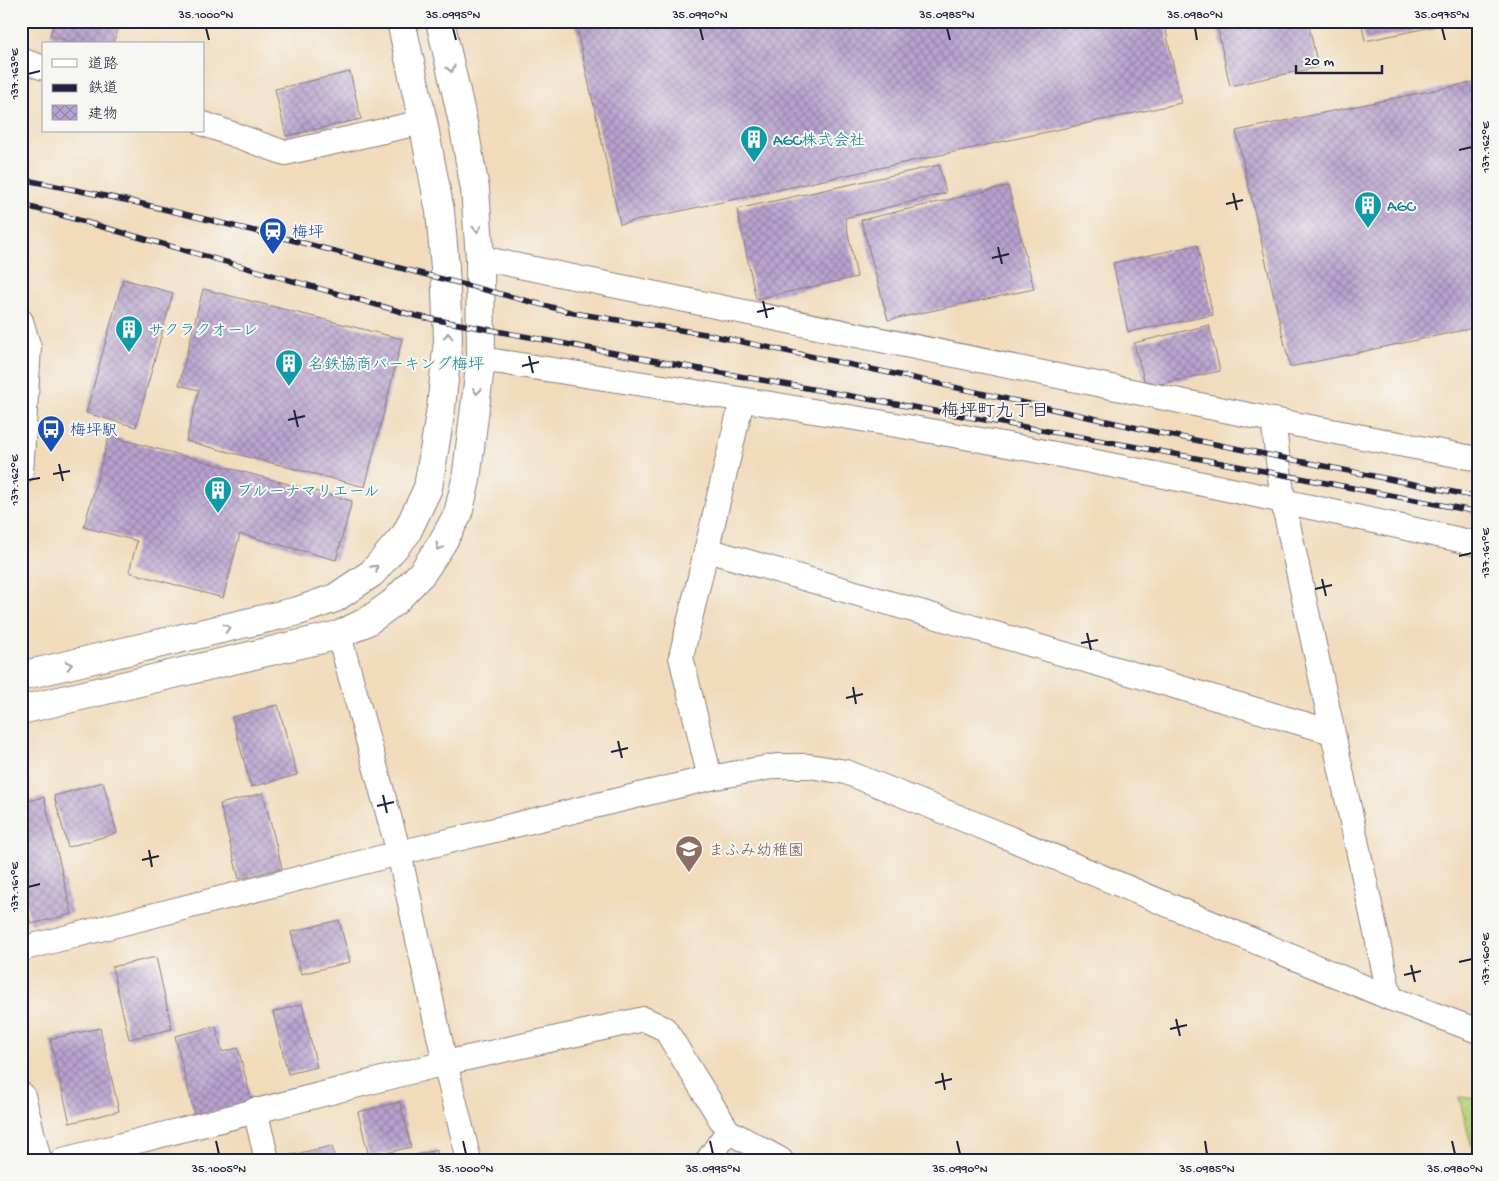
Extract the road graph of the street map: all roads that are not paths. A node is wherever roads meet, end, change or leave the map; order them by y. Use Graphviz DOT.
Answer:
graph roads {
  1 [pos="401,21"];
  2 [pos="440,21"];
  3 [pos="21,60"];
  4 [pos="42,67"];
  5 [pos="423,122"];
  6 [pos="205,124"];
  7 [pos="480,258"];
  8 [pos="21,321"];
  9 [pos="481,359"];
  10 [pos="742,400"];
  11 [pos="1273,420"];
  12 [pos="1478,459"];
  13 [pos="21,472"];
  14 [pos="1283,501"];
  15 [pos="1478,544"];
  16 [pos="707,550"];
  17 [pos="339,635"];
  18 [pos="21,676"];
  19 [pos="21,710"];
  20 [pos="1332,732"];
  21 [pos="710,778"];
  22 [pos="400,853"];
  23 [pos="21,949"];
  24 [pos="1390,998"];
  25 [pos="1478,1031"];
  26 [pos="445,1063"];
  27 [pos="21,1096"];
  28 [pos="255,1110"];
  29 [pos="728,1131"];
  30 [pos="37,1160"];
  31 [pos="63,1160"];
  32 [pos="267,1160"];
  33 [pos="469,1160"];
  34 [pos="708,1160"];
  35 [pos="781,1160"];
  1 -- 5 [label="street"];
  2 -- 7 [label="street, one-way"];
  3 -- 4 [label="street"];
  5 -- 6 [label="street"];
  18 -- 5 [label="street, one-way"];
  7 -- 9 [label="street"];
  7 -- 11 [label="street"];
  8 -- 13 [label="street"];
  9 -- 10 [label="street"];
  9 -- 17 [label="street, one-way"];
  10 -- 14 [label="street"];
  10 -- 16 [label="street"];
  11 -- 12 [label="street"];
  11 -- 14 [label="street"];
  14 -- 15 [label="street"];
  14 -- 20 [label="street"];
  16 -- 20 [label="street"];
  16 -- 21 [label="street"];
  17 -- 19 [label="street"];
  17 -- 22 [label="street"];
  20 -- 24 [label="street"];
  21 -- 22 [label="street"];
  21 -- 24 [label="street"];
  22 -- 23 [label="street"];
  22 -- 26 [label="street"];
  24 -- 25 [label="street"];
  26 -- 28 [label="street"];
  26 -- 29 [label="street"];
  26 -- 33 [label="street"];
  27 -- 30 [label="street"];
  28 -- 31 [label="street"];
  28 -- 32 [label="street"];
  29 -- 34 [label="street"];
  29 -- 35 [label="street"];
}
